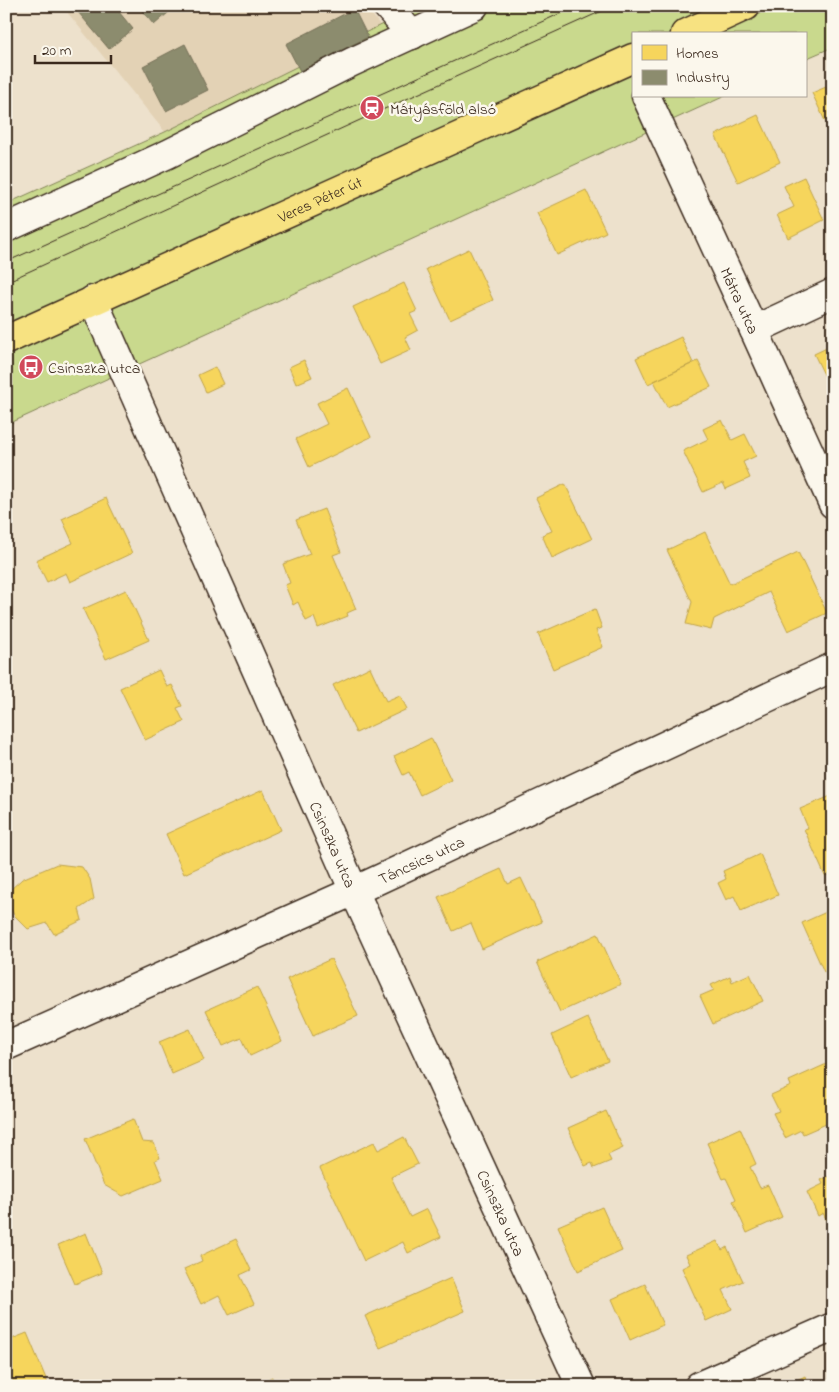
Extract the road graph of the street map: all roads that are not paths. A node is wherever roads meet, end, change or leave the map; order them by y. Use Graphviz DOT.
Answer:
graph roads {
  1 [pos="386,6"];
  2 [pos="474,6"];
  3 [pos="746,6"];
  4 [pos="689,32"];
  5 [pos="412,35"];
  6 [pos="631,62"];
  7 [pos="647,98"];
  8 [pos="6,228"];
  9 [pos="833,293"];
  10 [pos="93,300"];
  11 [pos="754,330"];
  12 [pos="6,340"];
  13 [pos="833,504"];
  14 [pos="833,667"];
  15 [pos="354,891"];
  16 [pos="6,1046"];
  17 [pos="833,1327"];
  18 [pos="581,1386"];
  19 [pos="699,1386"];
  1 -- 5 [label="street"];
  2 -- 5 [label="street"];
  3 -- 4 [label="main road"];
  5 -- 8 [label="street"];
  6 -- 10 [label="main road, Veres Péter út"];
  7 -- 11 [label="street, Mátra utca"];
  9 -- 11 [label="street"];
  10 -- 12 [label="main road, Veres Péter út"];
  10 -- 15 [label="street, Csinszka utca"];
  11 -- 13 [label="street, Mátra utca"];
  14 -- 15 [label="street, Táncsics utca"];
  15 -- 16 [label="street, Táncsics utca"];
  15 -- 18 [label="street, Csinszka utca"];
  17 -- 19 [label="street"];
}
